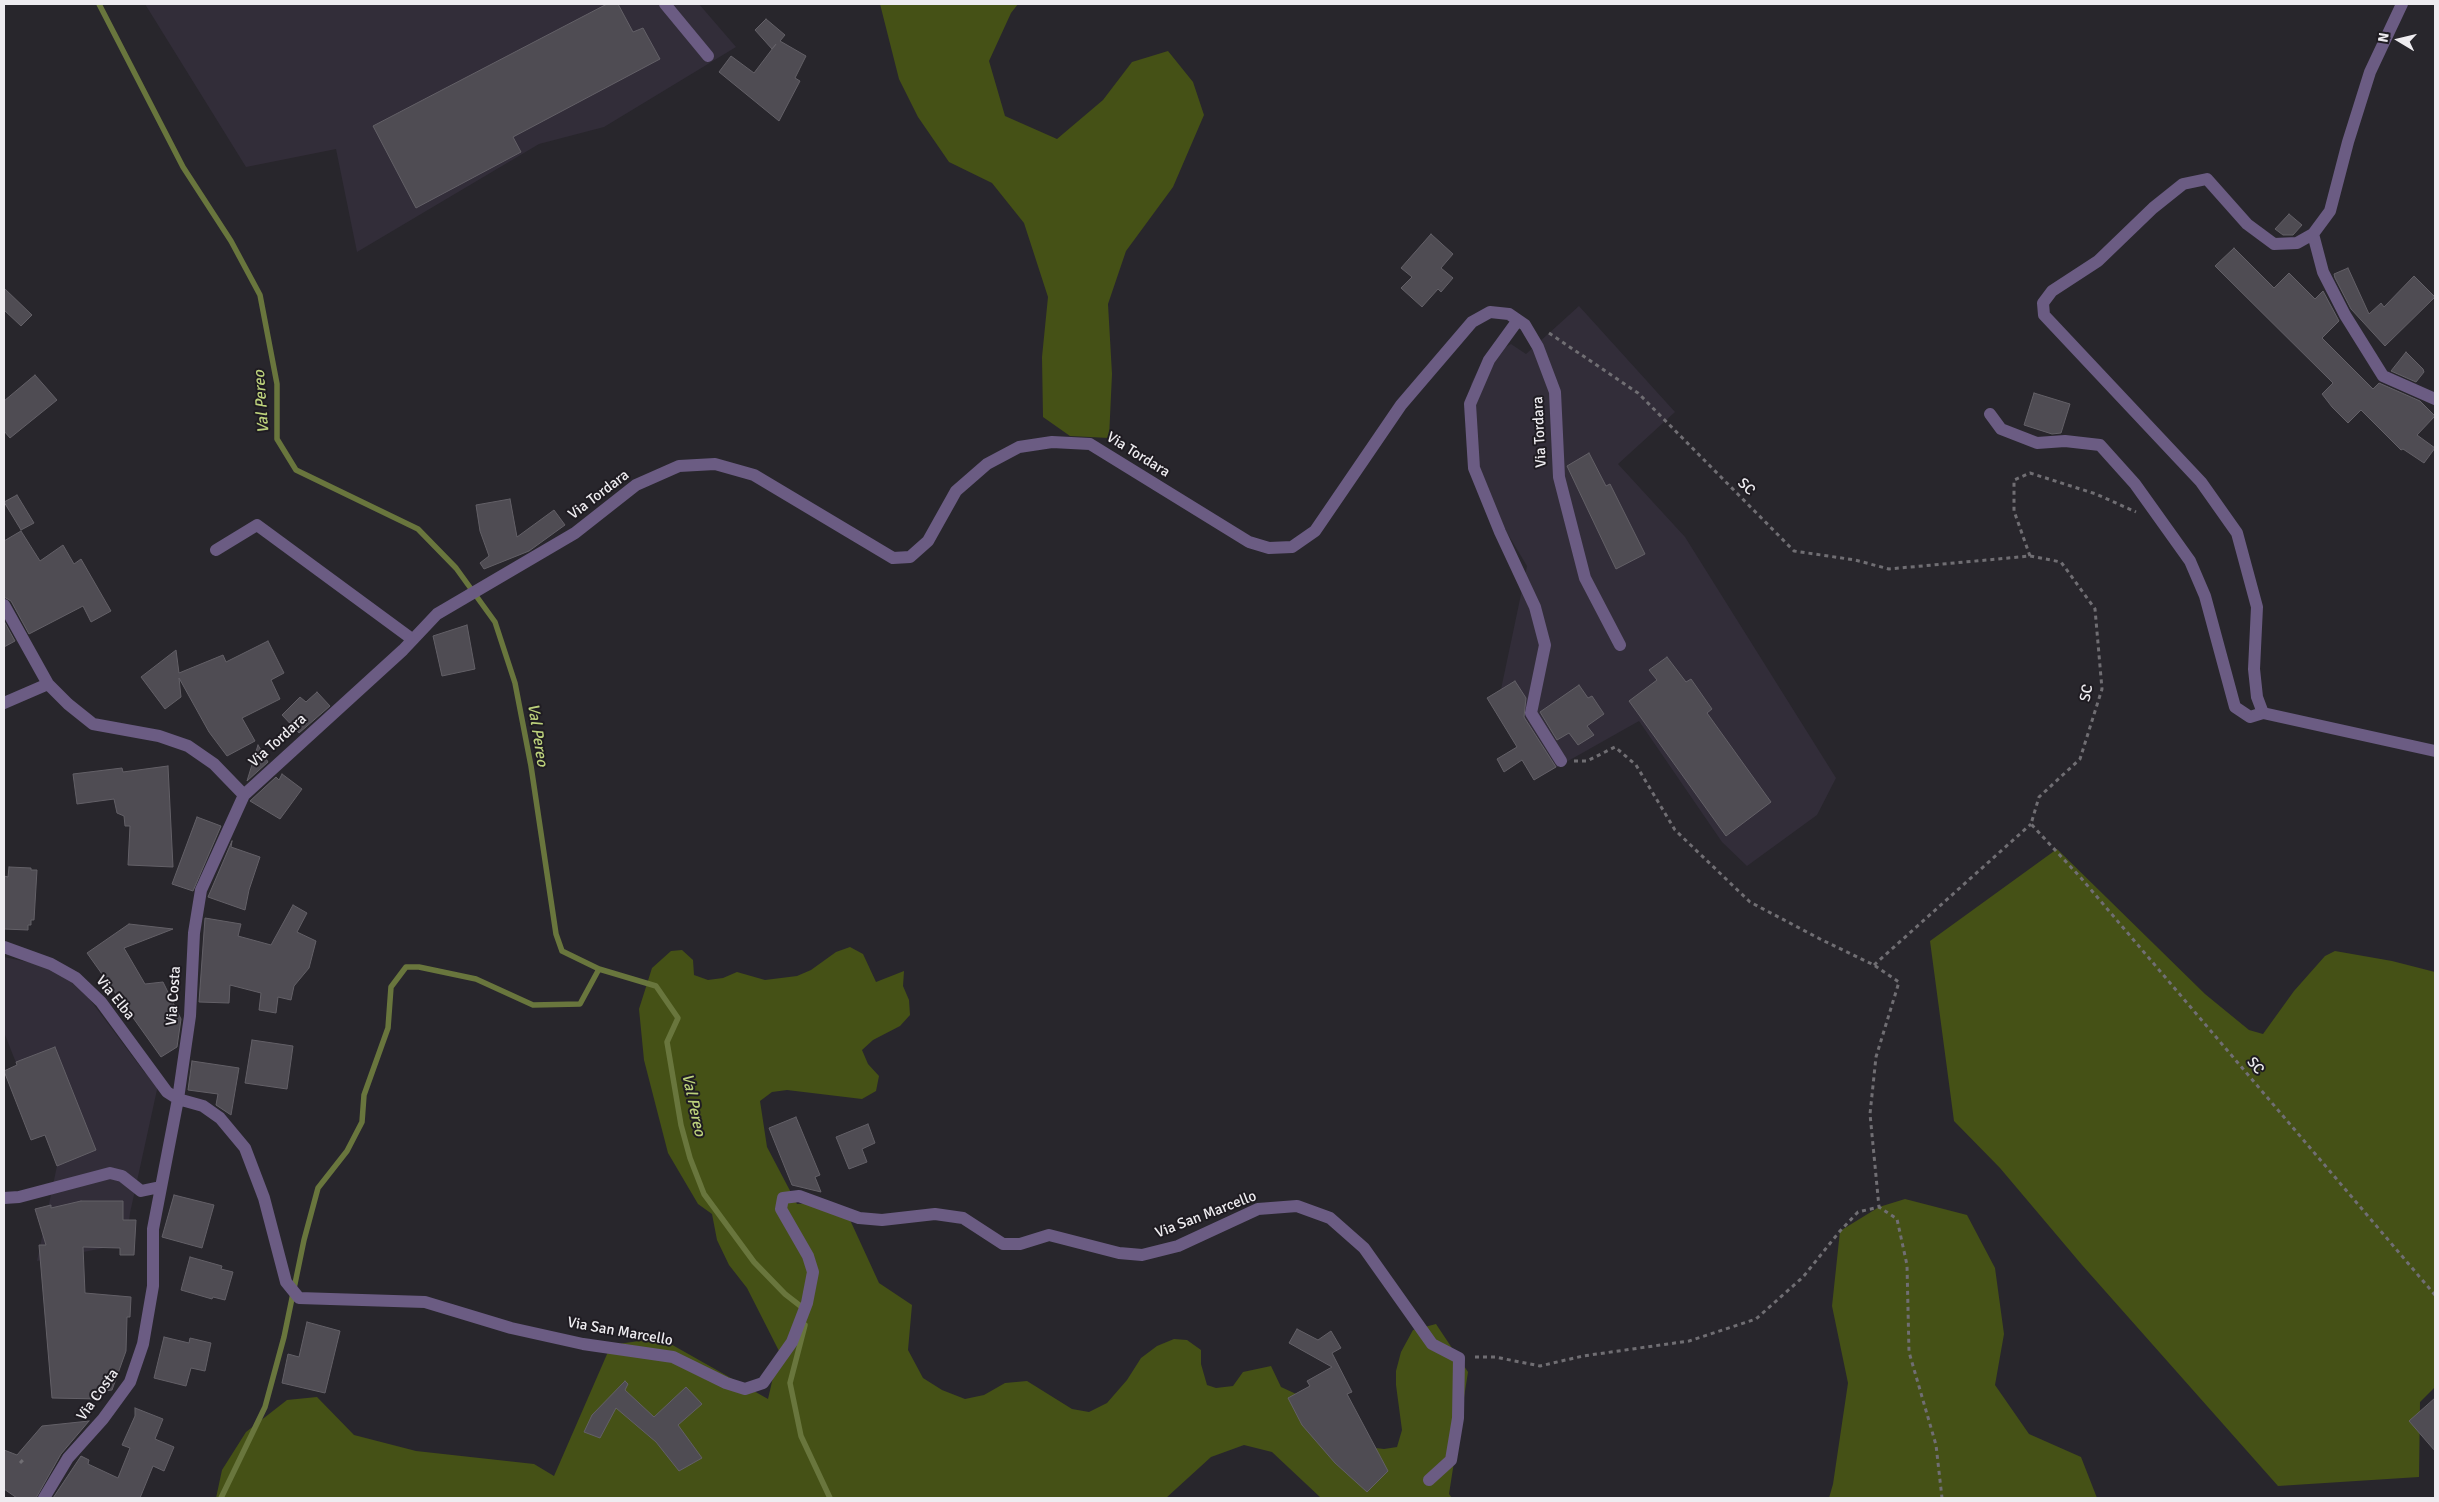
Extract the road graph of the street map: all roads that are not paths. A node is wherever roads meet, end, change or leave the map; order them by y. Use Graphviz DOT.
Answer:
graph roads {
  1 [pos="665,4"];
  2 [pos="2402,4"];
  3 [pos="708,56"];
  4 [pos="2313,234"];
  5 [pos="1521,322"];
  6 [pos="2435,399"];
  7 [pos="1990,414"];
  8 [pos="216,550"];
  9 [pos="4,605"];
  10 [pos="412,639"];
  11 [pos="1620,644"];
  12 [pos="48,684"];
  13 [pos="4,703"];
  14 [pos="2263,714"];
  15 [pos="2435,751"];
  16 [pos="1561,761"];
  17 [pos="244,795"];
  18 [pos="4,947"];
  19 [pos="178,1099"];
  20 [pos="160,1187"];
  21 [pos="4,1198"];
  22 [pos="1429,1480"];
  23 [pos="44,1498"];
  1 -- 3 [label="street"];
  2 -- 4 [label="street"];
  4 -- 6 [label="street"];
  4 -- 14 [label="street"];
  5 -- 10 [label="street, Via Tordara"];
  5 -- 11 [label="street, Via Tordara"];
  5 -- 16 [label="street"];
  7 -- 14 [label="street"];
  8 -- 10 [label="street"];
  9 -- 12 [label="street"];
  10 -- 17 [label="street, Via Tordara"];
  12 -- 13 [label="street"];
  12 -- 17 [label="street"];
  14 -- 15 [label="street"];
  17 -- 19 [label="street, Via Costa"];
  18 -- 19 [label="street, Via Elba"];
  19 -- 20 [label="street, Via Costa"];
  19 -- 22 [label="street, Via San Marcello"];
  20 -- 21 [label="street"];
  20 -- 23 [label="street, Via Costa"];
}
